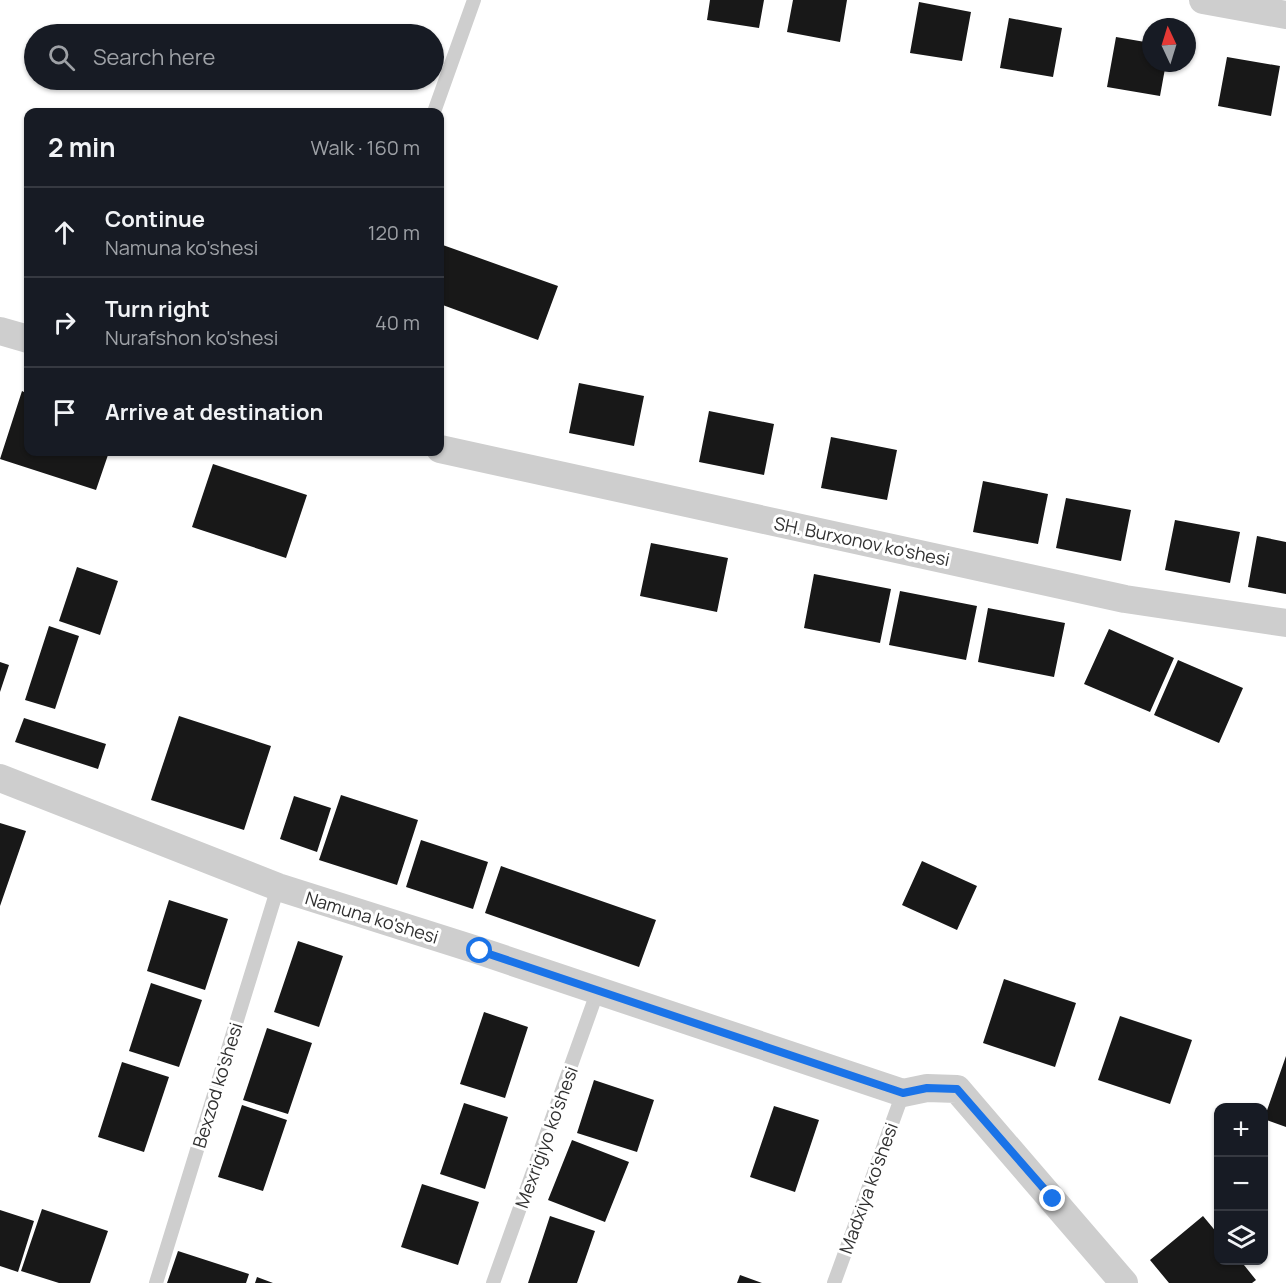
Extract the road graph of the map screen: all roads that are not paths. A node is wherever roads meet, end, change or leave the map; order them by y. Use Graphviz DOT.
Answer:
graph roads {
  1 [pos="474,0"];
  2 [pos="1203,0"];
  3 [pos="1286,15"];
  4 [pos="444,84"];
  5 [pos="442,90"];
  6 [pos="435,108"];
  7 [pos="0,331"];
  8 [pos="24,338"];
  9 [pos="444,450"];
  10 [pos="1286,623"];
  11 [pos="0,778"];
  12 [pos="278,887"];
  13 [pos="598,990"];
  14 [pos="903,1093"];
  15 [pos="156,1283"];
  16 [pos="493,1283"];
  17 [pos="834,1283"];
  18 [pos="1124,1283"];
  1 -- 4 [label="lane"];
  2 -- 3 [label="street"];
  5 -- 6 [label="lane"];
  7 -- 8 [label="street"];
  9 -- 10 [label="street, SH. Burxonov ko'shesi"];
  11 -- 12 [label="street, Namuna ko'shesi"];
  12 -- 13 [label="street, Namuna ko'shesi"];
  12 -- 15 [label="lane, Bexzod ko'shesi"];
  13 -- 14 [label="street, Namuna ko'shesi"];
  13 -- 16 [label="lane, Mexrigiyo ko'shesi"];
  14 -- 17 [label="lane, Madxiya ko'shesi"];
  14 -- 18 [label="street, Namuna ko'shesi"];
}
